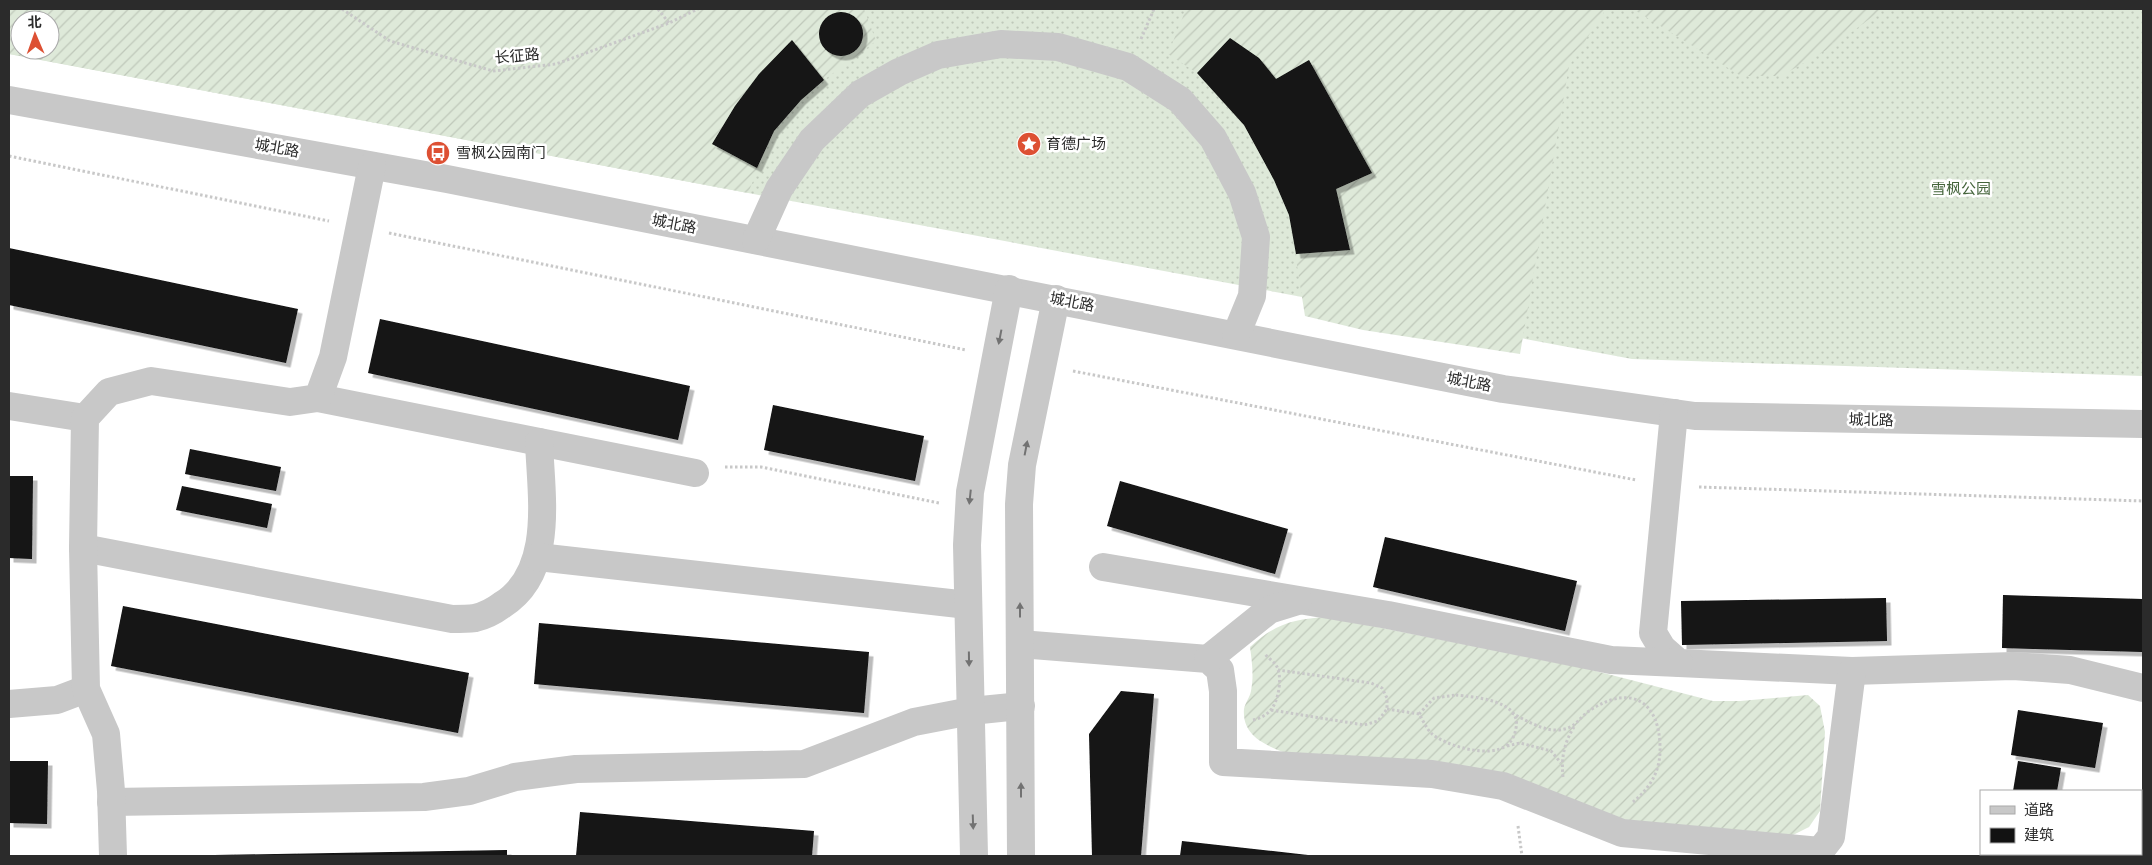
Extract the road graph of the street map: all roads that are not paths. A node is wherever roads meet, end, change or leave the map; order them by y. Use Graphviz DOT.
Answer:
graph roads {
  1 [pos="9,100"];
  2 [pos="372,166"];
  3 [pos="756,240"];
  4 [pos="1009,289"];
  5 [pos="1056,299"];
  6 [pos="1236,335"];
  7 [pos="318,398"];
  8 [pos="9,406"];
  9 [pos="1674,413"];
  10 [pos="85,418"];
  11 [pos="2143,424"];
  12 [pos="539,442"];
  13 [pos="694,473"];
  14 [pos="83,548"];
  15 [pos="538,557"];
  16 [pos="1103,567"];
  17 [pos="1298,601"];
  18 [pos="968,605"];
  19 [pos="1653,633"];
  20 [pos="1020,644"];
  21 [pos="1208,659"];
  22 [pos="1611,660"];
  23 [pos="1678,663"];
  24 [pos="1852,671"];
  25 [pos="2143,688"];
  26 [pos="86,689"];
  27 [pos="9,704"];
  28 [pos="1021,706"];
  29 [pos="970,711"];
  30 [pos="111,802"];
  31 [pos="113,856"];
  32 [pos="974,856"];
  33 [pos="1022,856"];
  1 -- 2 [label="street, 城北路"];
  2 -- 3 [label="street, 城北路"];
  2 -- 7 [label="street"];
  3 -- 4 [label="street, 城北路"];
  3 -- 6 [label="street"];
  4 -- 5 [label="street, 城北路"];
  4 -- 18 [label="street, one-way"];
  5 -- 6 [label="street, 城北路"];
  20 -- 5 [label="street, one-way"];
  6 -- 9 [label="street, 城北路"];
  7 -- 10 [label="street"];
  7 -- 12 [label="street"];
  8 -- 10 [label="street"];
  9 -- 11 [label="street, 城北路"];
  9 -- 19 [label="street"];
  10 -- 14 [label="street"];
  12 -- 13 [label="street"];
  12 -- 15 [label="street"];
  14 -- 15 [label="street"];
  14 -- 26 [label="street"];
  15 -- 18 [label="street"];
  16 -- 17 [label="street"];
  17 -- 21 [label="street"];
  17 -- 22 [label="street"];
  18 -- 29 [label="street, one-way"];
  19 -- 22 [label="street"];
  19 -- 23 [label="street"];
  20 -- 21 [label="street"];
  20 -- 28 [label="street"];
  21 -- 24 [label="street"];
  22 -- 23 [label="street"];
  23 -- 24 [label="street"];
  24 -- 25 [label="street"];
  26 -- 27 [label="street"];
  26 -- 30 [label="street"];
  28 -- 29 [label="street"];
  33 -- 28 [label="street, one-way"];
  29 -- 30 [label="street"];
  29 -- 32 [label="street, one-way"];
  30 -- 31 [label="street"];
}
